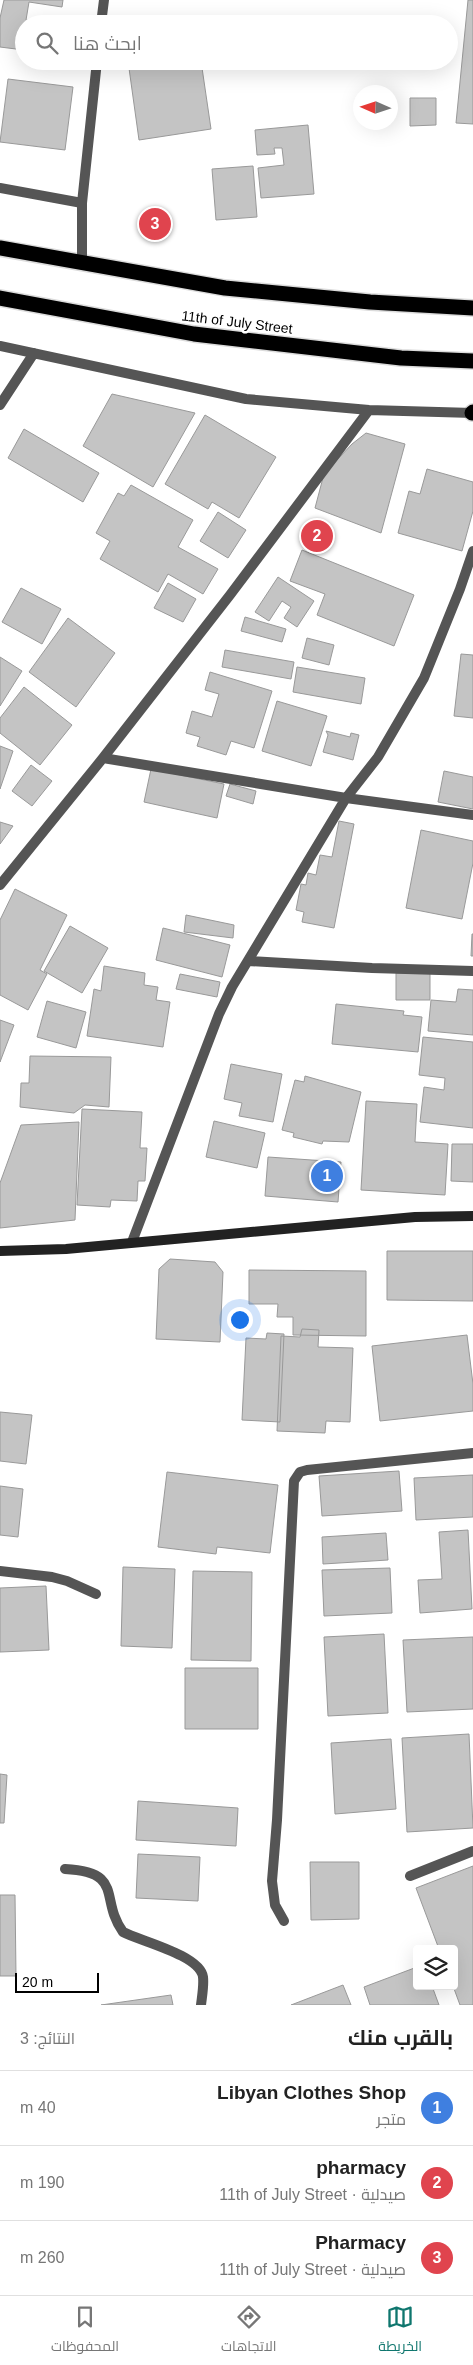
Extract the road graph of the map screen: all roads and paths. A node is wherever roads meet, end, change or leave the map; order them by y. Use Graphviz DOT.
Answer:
graph roads {
  1 [pos="104,0"];
  2 [pos="102,15"];
  3 [pos="96,70"];
  4 [pos="0,188"];
  5 [pos="82,203"];
  6 [pos="0,248"];
  7 [pos="82,263"];
  8 [pos="0,298"];
  9 [pos="473,308"];
  10 [pos="0,346"];
  11 [pos="34,353"];
  12 [pos="473,361"];
  13 [pos="0,405"];
  14 [pos="369,410"];
  15 [pos="473,413"];
  16 [pos="473,551"];
  17 [pos="103,758"];
  18 [pos="346,798"];
  19 [pos="473,816"];
  20 [pos="0,885"];
  21 [pos="248,961"];
  22 [pos="473,971"];
  23 [pos="473,1216"];
  24 [pos="132,1242"];
  25 [pos="0,1251"];
  26 [pos="473,1453"];
  27 [pos="0,1571"];
  28 [pos="96,1594"];
  29 [pos="473,1851"];
  30 [pos="65,1869"];
  31 [pos="410,1876"];
  32 [pos="284,1921"];
  33 [pos="201,2005"];
  1 -- 2 [label="street"];
  3 -- 5 [label="street"];
  4 -- 5 [label="street"];
  5 -- 7 [label="street"];
  6 -- 7 [label="highway"];
  7 -- 9 [label="highway"];
  8 -- 12 [label="highway, 11th of July Street"];
  10 -- 11 [label="street"];
  11 -- 13 [label="street"];
  11 -- 14 [label="street"];
  14 -- 15 [label="street"];
  14 -- 17 [label="street"];
  16 -- 18 [label="street"];
  17 -- 18 [label="street"];
  17 -- 20 [label="street"];
  18 -- 19 [label="street"];
  18 -- 21 [label="street"];
  21 -- 22 [label="street"];
  21 -- 24 [label="street"];
  23 -- 24 [label="main road"];
  24 -- 25 [label="main road"];
  26 -- 32 [label="street"];
  27 -- 28 [label="street"];
  29 -- 31 [label="street"];
  30 -- 33 [label="street"];
}
